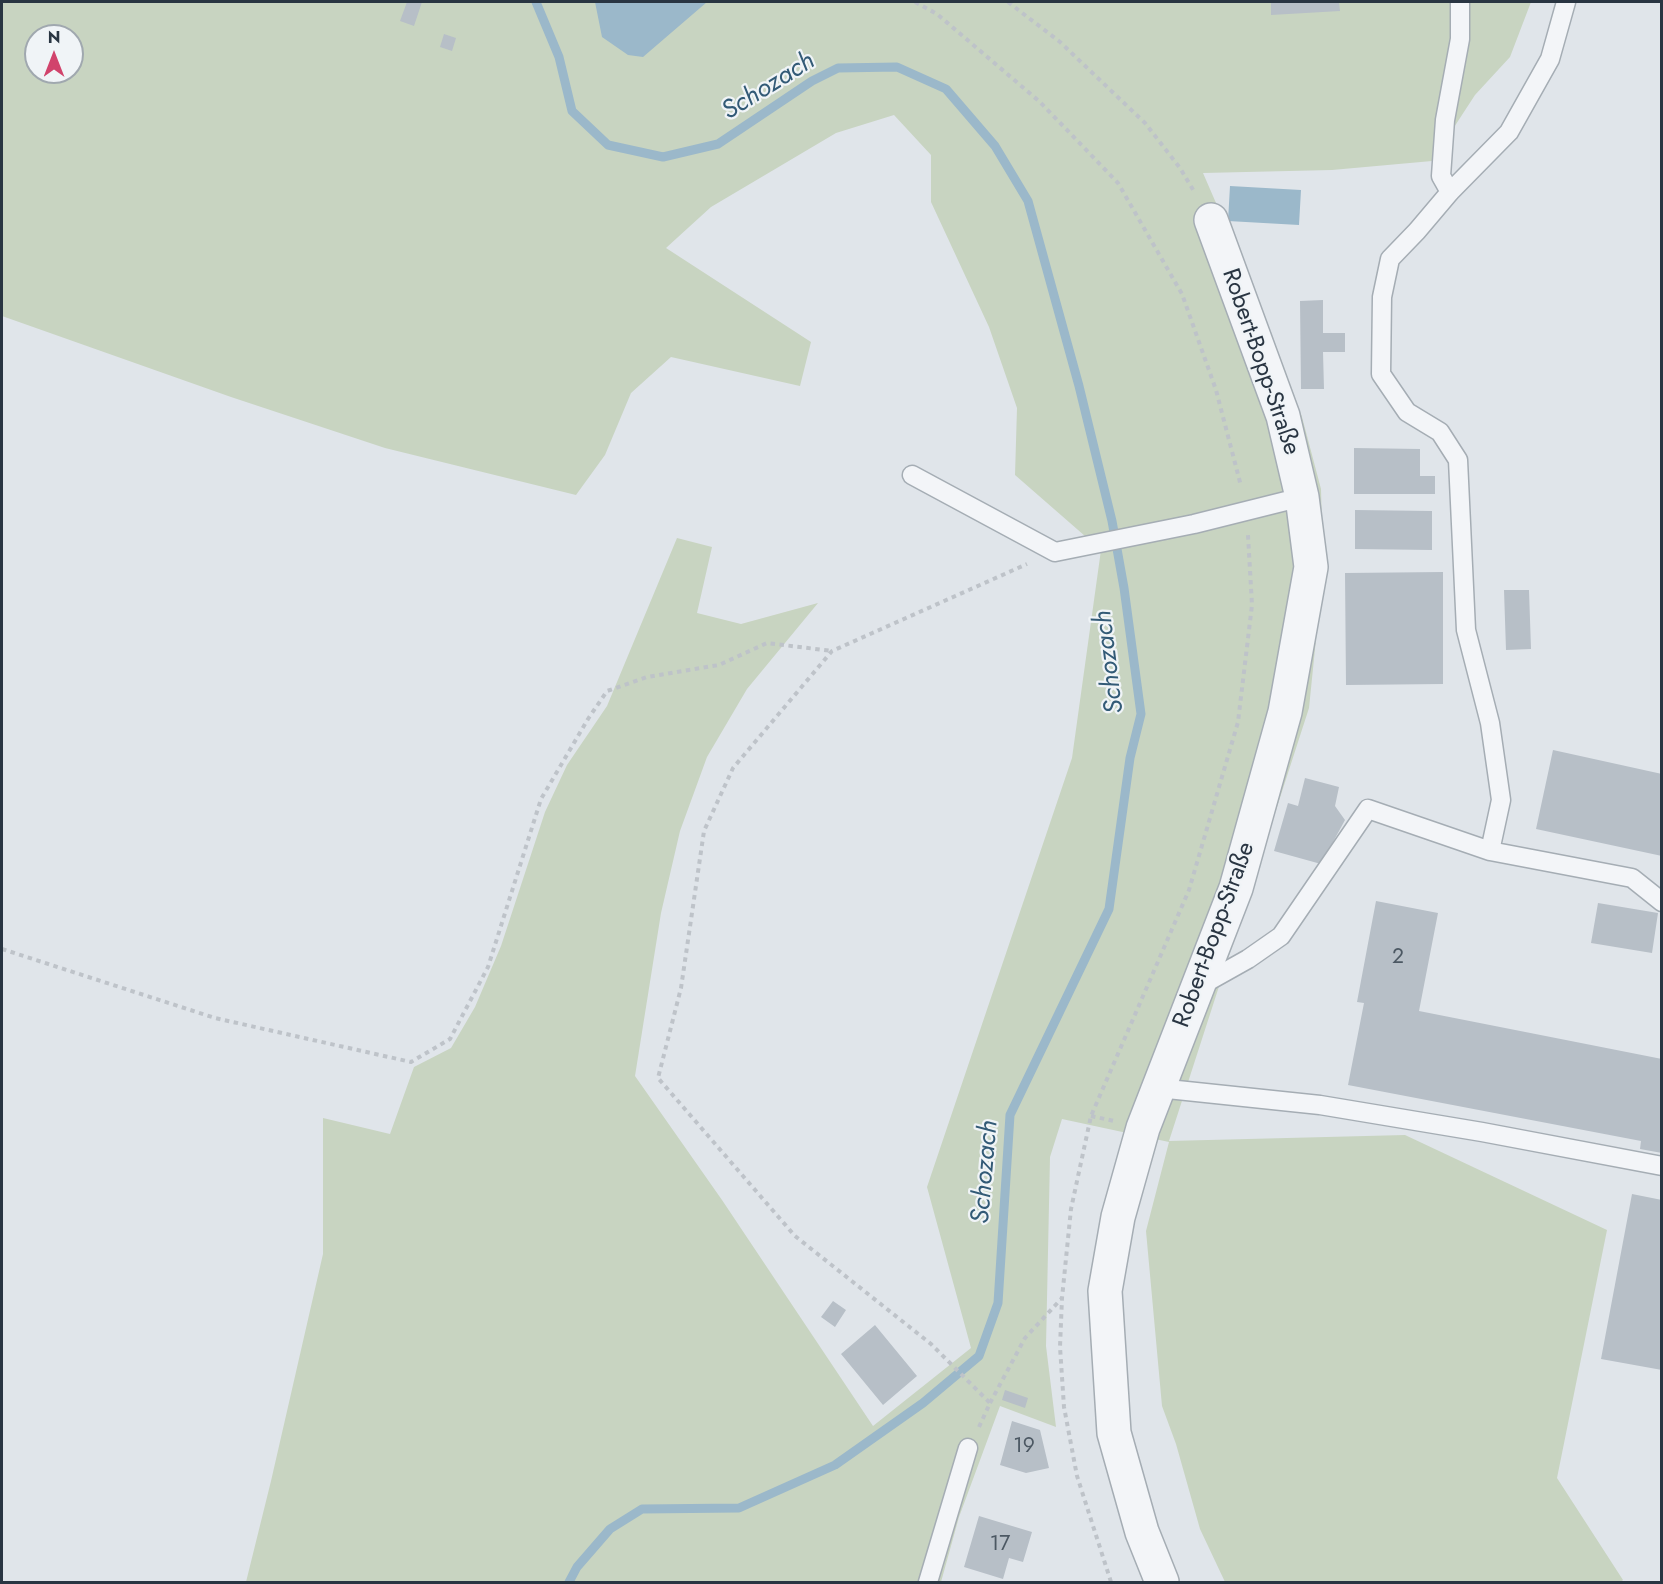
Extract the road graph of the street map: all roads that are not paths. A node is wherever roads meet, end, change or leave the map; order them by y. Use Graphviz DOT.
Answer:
graph roads {
  1 [pos="1460,2"];
  2 [pos="1566,2"];
  3 [pos="1450,192"];
  4 [pos="1211,220"];
  5 [pos="912,475"];
  6 [pos="1302,497"];
  7 [pos="1490,851"];
  8 [pos="1662,902"];
  9 [pos="1197,987"];
  10 [pos="1158,1088"];
  11 [pos="1662,1166"];
  12 [pos="968,1448"];
  13 [pos="928,1582"];
  14 [pos="1162,1582"];
  1 -- 3 [label="lane"];
  2 -- 3 [label="lane"];
  3 -- 7 [label="lane"];
  4 -- 6 [label="street, Robert-Bopp-Straße"];
  5 -- 6 [label="lane"];
  6 -- 9 [label="street, Robert-Bopp-Straße"];
  7 -- 8 [label="lane"];
  7 -- 9 [label="lane"];
  9 -- 10 [label="street, Robert-Bopp-Straße"];
  10 -- 11 [label="lane"];
  10 -- 14 [label="street, Robert-Bopp-Straße"];
  12 -- 13 [label="lane"];
}
